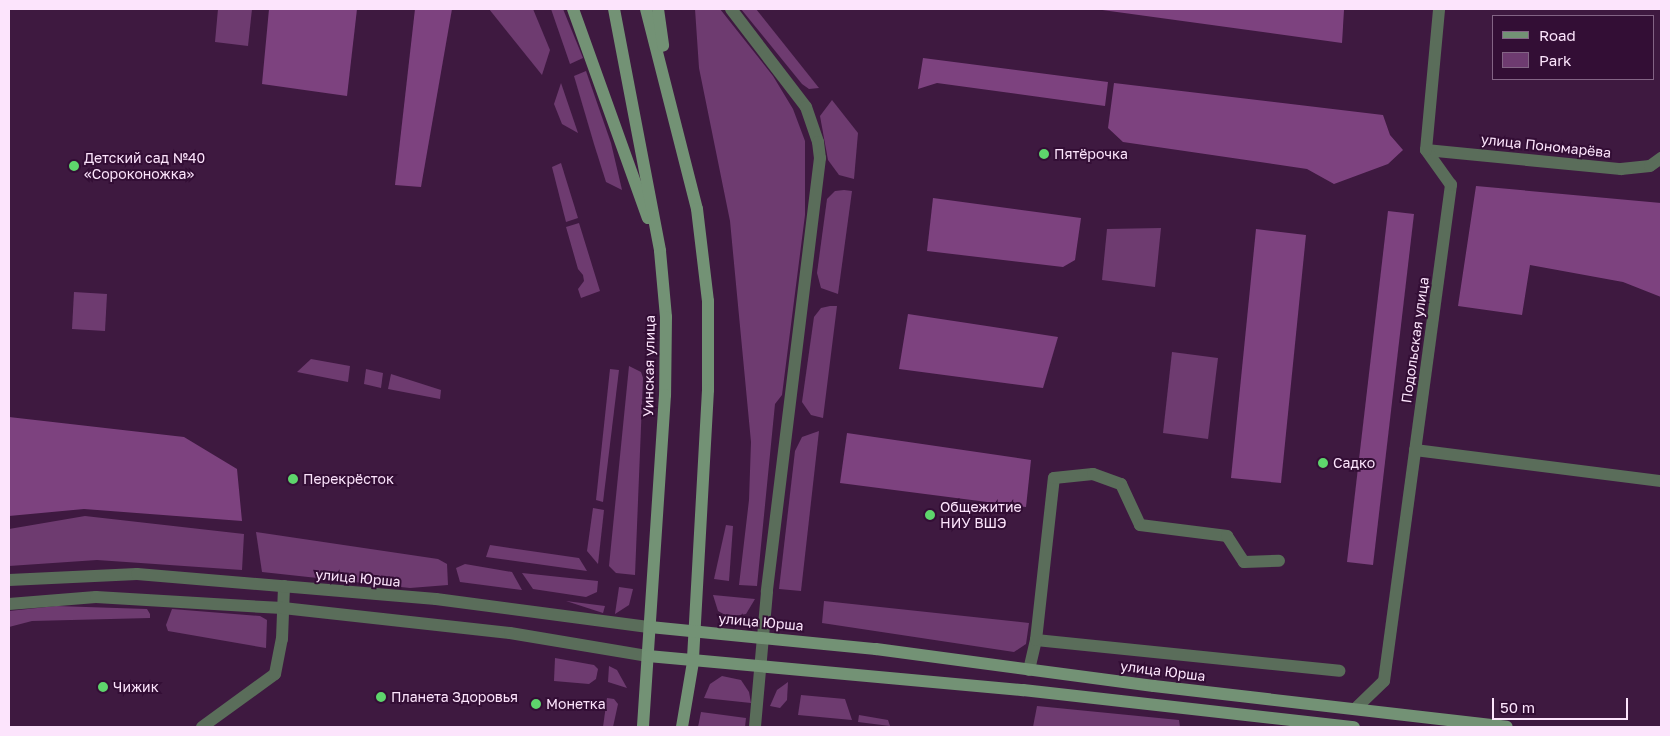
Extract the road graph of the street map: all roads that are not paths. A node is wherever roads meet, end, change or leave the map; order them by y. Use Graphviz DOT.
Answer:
graph roads {
  1 [pos="572,9"];
  2 [pos="614,9"];
  3 [pos="646,9"];
  4 [pos="658,9"];
  5 [pos="731,9"];
  6 [pos="1439,9"];
  7 [pos="670,98"];
  8 [pos="1426,150"];
  9 [pos="1661,158"];
  10 [pos="660,250"];
  11 [pos="1415,450"];
  12 [pos="1661,481"];
  13 [pos="1279,561"];
  14 [pos="9,580"];
  15 [pos="284,586"];
  16 [pos="9,604"];
  17 [pos="283,608"];
  18 [pos="650,627"];
  19 [pos="693,631"];
  20 [pos="764,636"];
  21 [pos="1036,640"];
  22 [pos="648,656"];
  23 [pos="693,662"];
  24 [pos="762,667"];
  25 [pos="1029,670"];
  26 [pos="1339,671"];
  27 [pos="1023,690"];
  28 [pos="1356,708"];
  29 [pos="202,727"];
  30 [pos="643,727"];
  31 [pos="682,727"];
  32 [pos="755,727"];
  33 [pos="1347,727"];
  34 [pos="1508,727"];
  1 -- 10 [label="main road"];
  2 -- 10 [label="main road, Уинская улица"];
  3 -- 7 [label="main road"];
  4 -- 7 [label="main road"];
  5 -- 20 [label="street"];
  6 -- 8 [label="street"];
  7 -- 19 [label="main road"];
  8 -- 9 [label="street, улица Пономарёва"];
  8 -- 11 [label="street, Подольская улица"];
  10 -- 18 [label="main road, Уинская улица"];
  11 -- 12 [label="street"];
  11 -- 28 [label="street, Подольская улица"];
  13 -- 21 [label="street"];
  14 -- 15 [label="street, улица Юрша"];
  15 -- 17 [label="street"];
  15 -- 18 [label="street, улица Юрша"];
  16 -- 17 [label="street"];
  17 -- 22 [label="street"];
  17 -- 29 [label="street"];
  18 -- 19 [label="main road, улица Юрша"];
  18 -- 22 [label="main road, Уинская улица"];
  19 -- 20 [label="main road, улица Юрша"];
  19 -- 23 [label="main road"];
  20 -- 24 [label="street"];
  20 -- 25 [label="main road, улица Юрша"];
  21 -- 25 [label="street"];
  21 -- 26 [label="street"];
  22 -- 23 [label="main road"];
  22 -- 30 [label="main road, Уинская улица"];
  23 -- 24 [label="main road"];
  23 -- 31 [label="main road"];
  24 -- 27 [label="main road"];
  24 -- 32 [label="street"];
  25 -- 27 [label="main road"];
  25 -- 28 [label="main road, улица Юрша"];
  27 -- 33 [label="main road"];
  28 -- 33 [label="main road"];
  28 -- 34 [label="main road, улица Юрша"];
}
